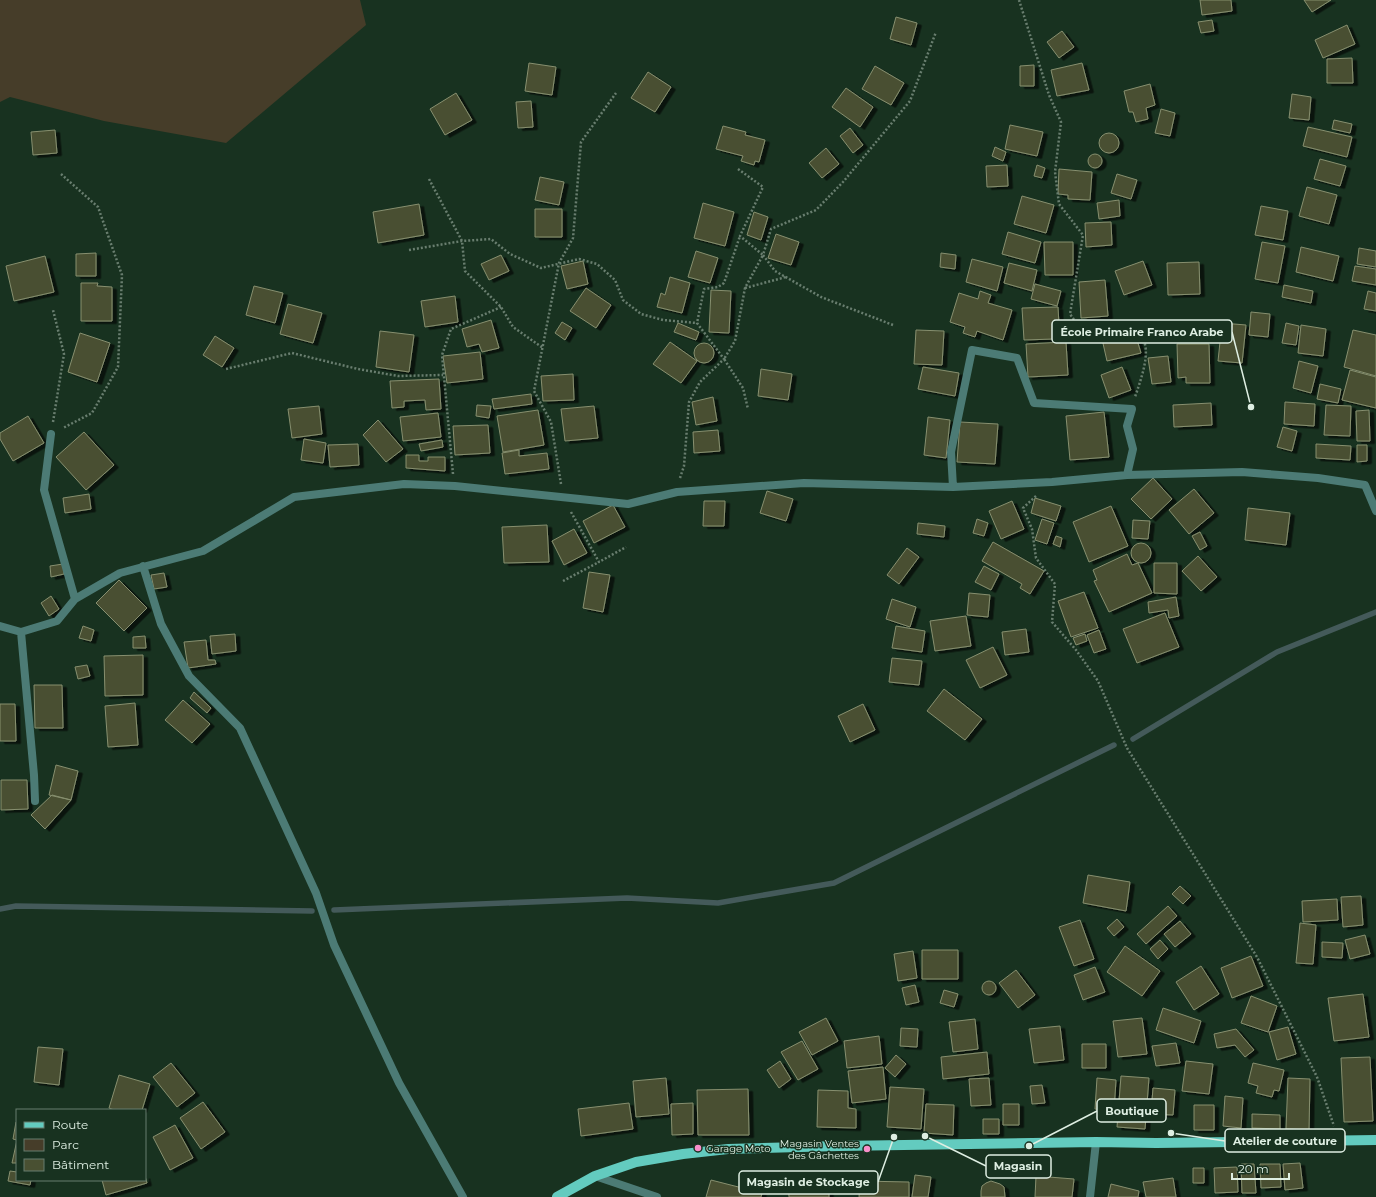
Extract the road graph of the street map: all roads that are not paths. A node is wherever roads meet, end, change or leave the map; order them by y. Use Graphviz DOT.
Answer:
graph roads {
  1 [pos="52,434"];
  2 [pos="1127,475"];
  3 [pos="953,487"];
  4 [pos="1376,512"];
  5 [pos="143,566"];
  6 [pos="75,599"];
  7 [pos="0,626"];
  8 [pos="21,632"];
  9 [pos="35,801"];
  10 [pos="1376,1140"];
  11 [pos="1096,1142"];
  12 [pos="595,1176"];
  13 [pos="463,1197"];
  14 [pos="557,1197"];
  15 [pos="657,1197"];
  16 [pos="1090,1197"];
  1 -- 6 [label="street"];
  2 -- 3 [label="street"];
  2 -- 3 [label="street"];
  2 -- 4 [label="street"];
  3 -- 5 [label="street"];
  5 -- 6 [label="street"];
  5 -- 13 [label="street"];
  6 -- 8 [label="street"];
  7 -- 8 [label="street"];
  8 -- 9 [label="street"];
  10 -- 11 [label="main road"];
  11 -- 12 [label="main road"];
  11 -- 16 [label="street"];
  12 -- 14 [label="main road"];
  12 -- 15 [label="street"];
}
